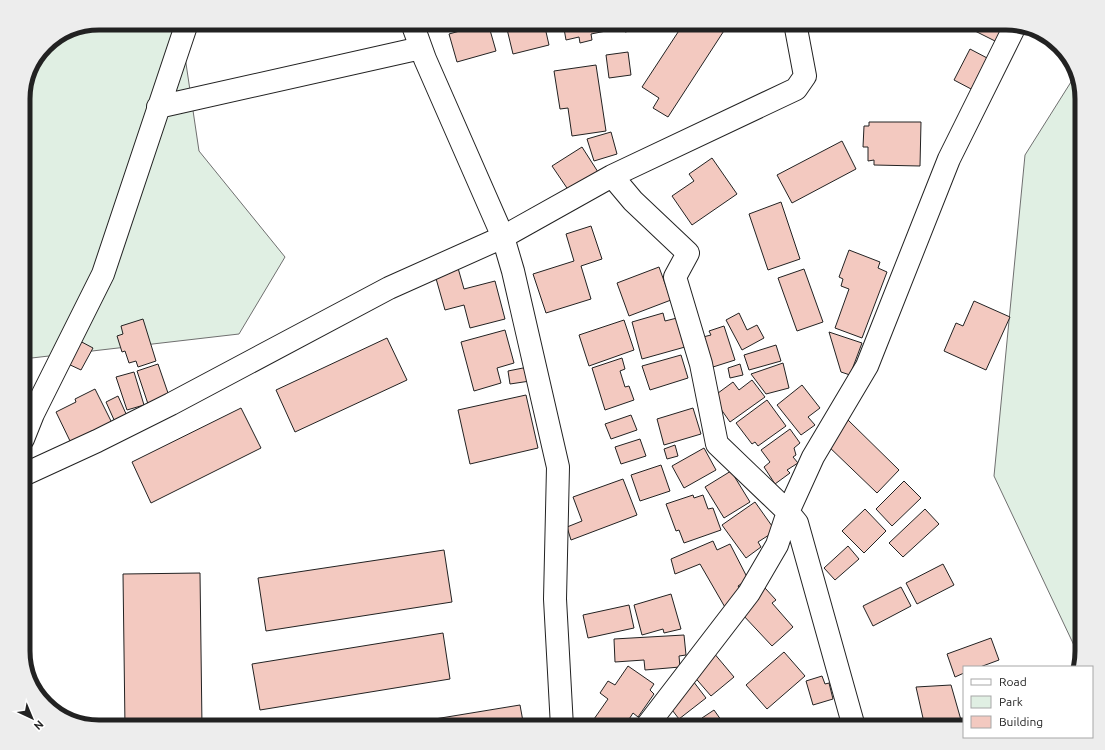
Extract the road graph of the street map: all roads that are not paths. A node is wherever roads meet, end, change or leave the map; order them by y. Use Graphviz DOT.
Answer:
graph roads {
  1 [pos="185,30"];
  2 [pos="415,30"];
  3 [pos="796,30"];
  4 [pos="1013,31"];
  5 [pos="421,48"];
  6 [pos="158,107"];
  7 [pos="612,176"];
  8 [pos="503,237"];
  9 [pos="30,422"];
  10 [pos="30,472"];
  11 [pos="788,512"];
  12 [pos="562,720"];
  13 [pos="651,720"];
  14 [pos="852,720"];
  1 -- 6 [label="street"];
  2 -- 5 [label="street"];
  3 -- 7 [label="street"];
  4 -- 11 [label="street"];
  5 -- 6 [label="street"];
  5 -- 8 [label="street"];
  6 -- 9 [label="street"];
  7 -- 8 [label="street"];
  7 -- 11 [label="street"];
  8 -- 10 [label="street"];
  8 -- 12 [label="street"];
  11 -- 13 [label="street"];
  11 -- 14 [label="street"];
}
